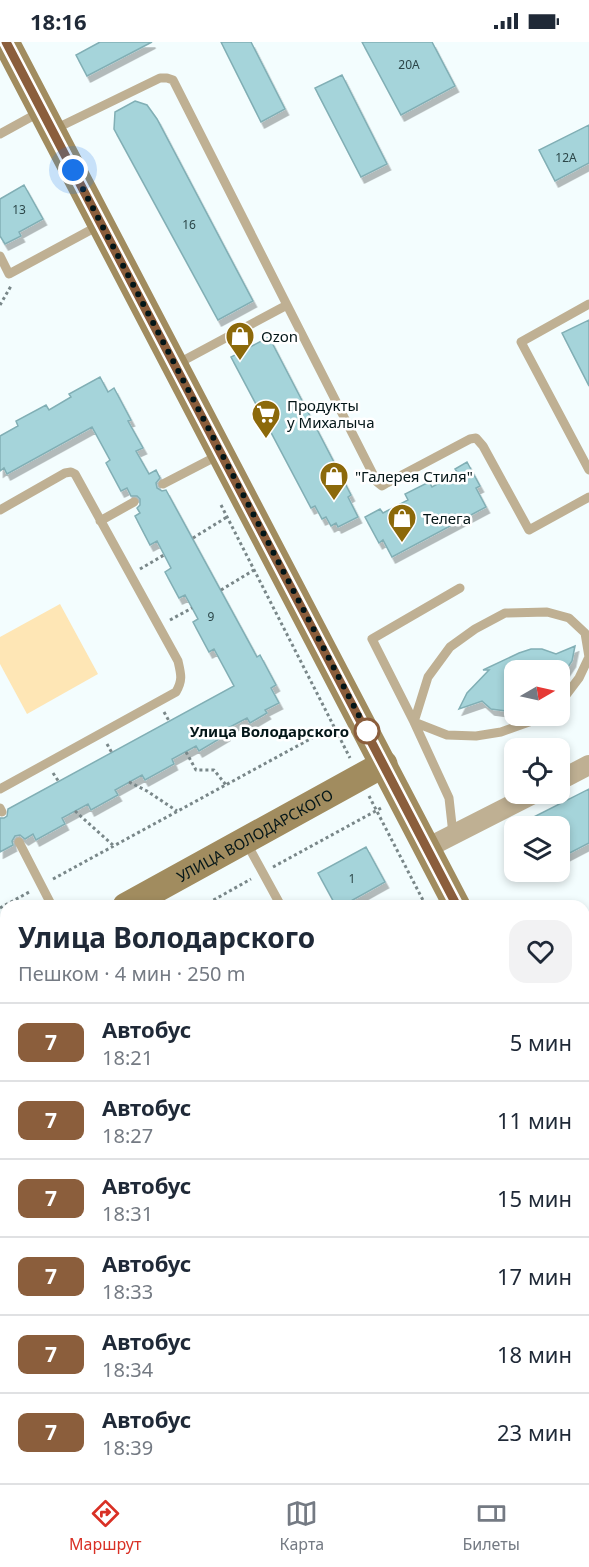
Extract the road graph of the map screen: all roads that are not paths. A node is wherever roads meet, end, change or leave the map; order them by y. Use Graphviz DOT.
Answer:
graph roads {
  1 [pos="6,42"];
  2 [pos="47,120"];
  3 [pos="0,134"];
  4 [pos="101,224"];
  5 [pos="0,256"];
  6 [pos="589,304"];
  7 [pos="287,305"];
  8 [pos="175,365"];
  9 [pos="221,454"];
  10 [pos="589,470"];
  11 [pos="163,484"];
  12 [pos="589,497"];
  13 [pos="134,502"];
  14 [pos="0,510"];
  15 [pos="100,521"];
  16 [pos="460,588"];
  17 [pos="589,657"];
  18 [pos="570,690"];
  19 [pos="414,722"];
  20 [pos="518,726"];
  21 [pos="384,764"];
  22 [pos="589,765"];
  23 [pos="570,775"];
  24 [pos="0,789"];
  25 [pos="513,804"];
  26 [pos="453,834"];
  27 [pos="245,840"];
  28 [pos="19,842"];
  29 [pos="427,848"];
  30 [pos="49,900"];
  31 [pos="145,900"];
  32 [pos="278,900"];
  33 [pos="454,900"];
  1 -- 2 [label="main road"];
  2 -- 3 [label="lane"];
  2 -- 4 [label="main road"];
  2 -- 7 [label="lane"];
  4 -- 5 [label="lane"];
  4 -- 8 [label="main road"];
  6 -- 10 [label="lane"];
  7 -- 8 [label="lane"];
  7 -- 12 [label="lane"];
  8 -- 9 [label="main road"];
  9 -- 11 [label="lane"];
  9 -- 21 [label="main road"];
  13 -- 15 [label="lane"];
  14 -- 15 [label="lane"];
  15 -- 24 [label="lane"];
  16 -- 19 [label="lane"];
  17 -- 18 [label="lane"];
  17 -- 19 [label="lane"];
  19 -- 20 [label="lane"];
  19 -- 26 [label="lane"];
  21 -- 27 [label="main road, УЛИЦА ВОЛОДАРСКОГО"];
  21 -- 29 [label="main road"];
  22 -- 23 [label="street"];
  25 -- 26 [label="street"];
  26 -- 29 [label="street"];
  27 -- 31 [label="main road, УЛИЦА ВОЛОДАРСКОГО"];
  27 -- 32 [label="lane"];
  28 -- 30 [label="lane"];
  29 -- 33 [label="main road"];
}
